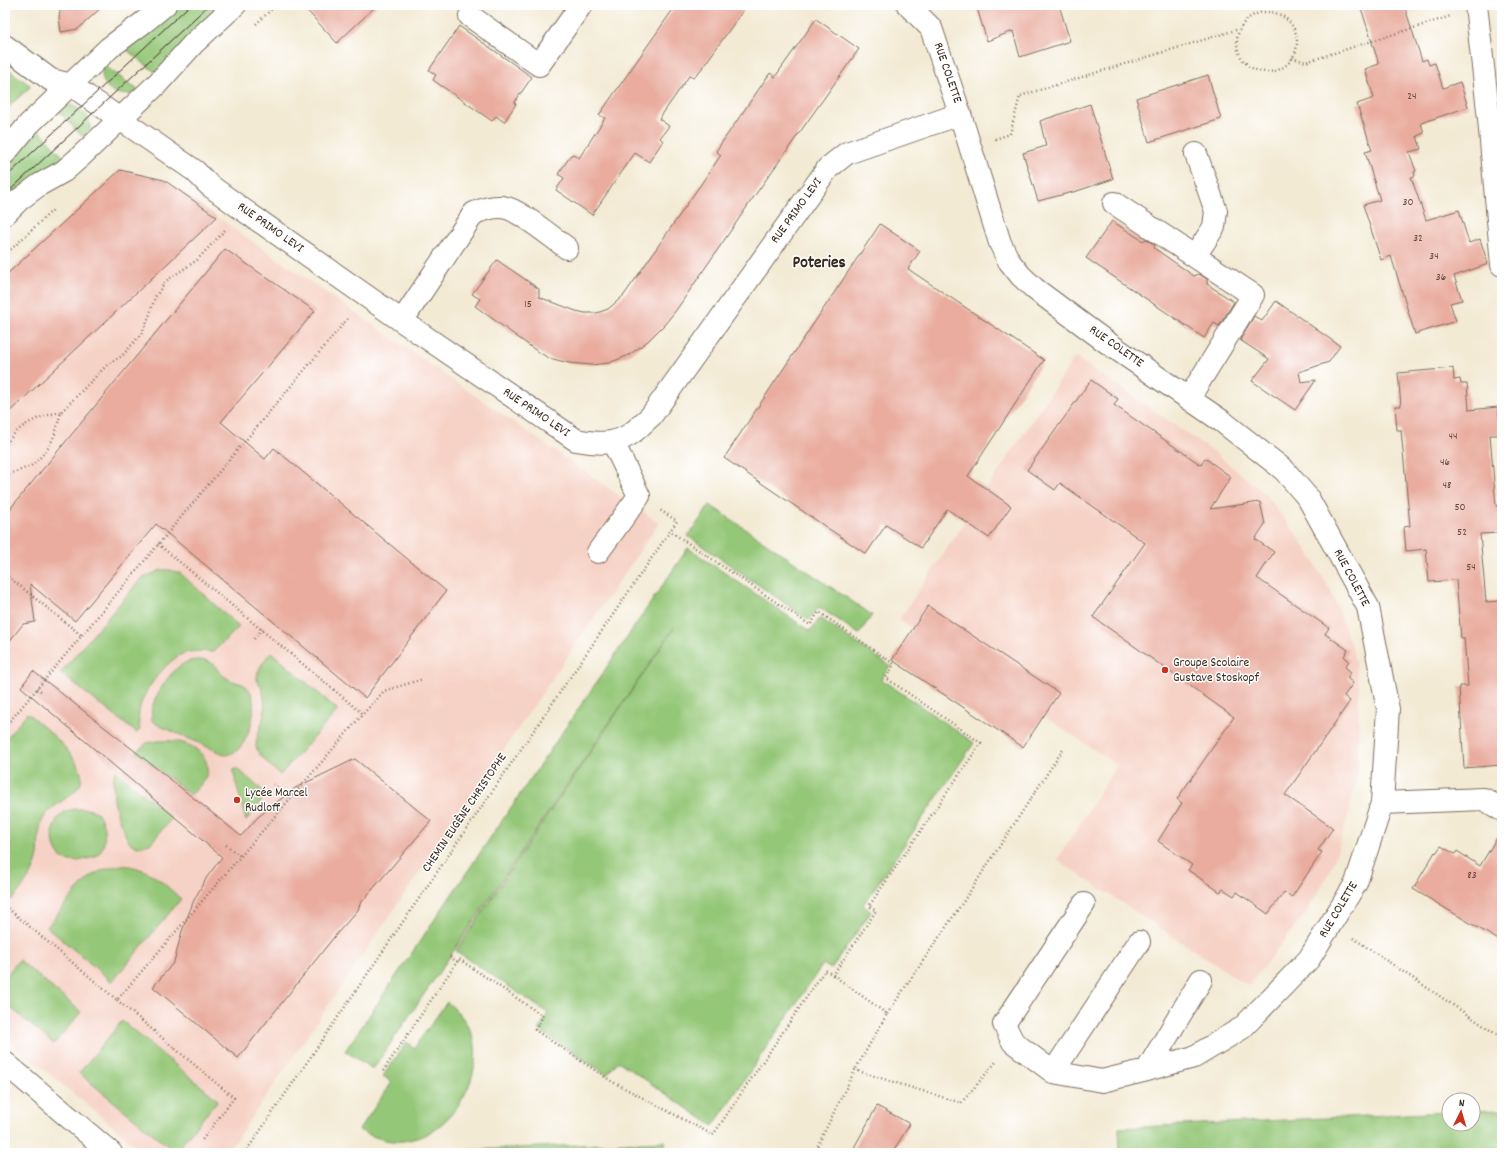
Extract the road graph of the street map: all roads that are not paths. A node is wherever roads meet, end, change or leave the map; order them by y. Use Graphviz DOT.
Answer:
graph roads {
  1 [pos="165,5"];
  2 [pos="235,5"];
  3 [pos="581,5"];
  4 [pos="908,5"];
  5 [pos="1476,7"];
  6 [pos="470,16"];
  7 [pos="5,46"];
  8 [pos="71,85"];
  9 [pos="960,114"];
  10 [pos="120,120"];
  11 [pos="5,153"];
  12 [pos="1196,154"];
  13 [pos="1114,203"];
  14 [pos="5,214"];
  15 [pos="567,248"];
  16 [pos="1195,256"];
  17 [pos="1502,265"];
  18 [pos="402,321"];
  19 [pos="1189,398"];
  20 [pos="613,442"];
  21 [pos="598,552"];
  22 [pos="1382,802"];
  23 [pos="1502,810"];
  24 [pos="1084,904"];
  25 [pos="1139,942"];
  26 [pos="1201,980"];
  27 [pos="5,1063"];
  28 [pos="1147,1070"];
  29 [pos="1053,1072"];
  30 [pos="111,1153"];
  1 -- 8 [label="street"];
  2 -- 10 [label="street"];
  3 -- 6 [label="street"];
  4 -- 9 [label="street, RUE COLETTE"];
  5 -- 17 [label="street"];
  7 -- 8 [label="street"];
  8 -- 10 [label="street, RUE PRIMO LEVI"];
  8 -- 11 [label="street"];
  9 -- 19 [label="street, RUE COLETTE"];
  9 -- 20 [label="street, RUE PRIMO LEVI"];
  10 -- 14 [label="street"];
  10 -- 18 [label="street, RUE PRIMO LEVI"];
  12 -- 16 [label="street"];
  13 -- 16 [label="street"];
  15 -- 18 [label="street"];
  16 -- 19 [label="street"];
  18 -- 20 [label="street, RUE PRIMO LEVI"];
  19 -- 22 [label="street, RUE COLETTE"];
  20 -- 21 [label="street"];
  22 -- 23 [label="street"];
  22 -- 28 [label="street, RUE COLETTE"];
  24 -- 29 [label="street, RUE COLETTE"];
  25 -- 29 [label="street"];
  26 -- 28 [label="street"];
  27 -- 30 [label="street"];
  28 -- 29 [label="street, RUE COLETTE"];
}
